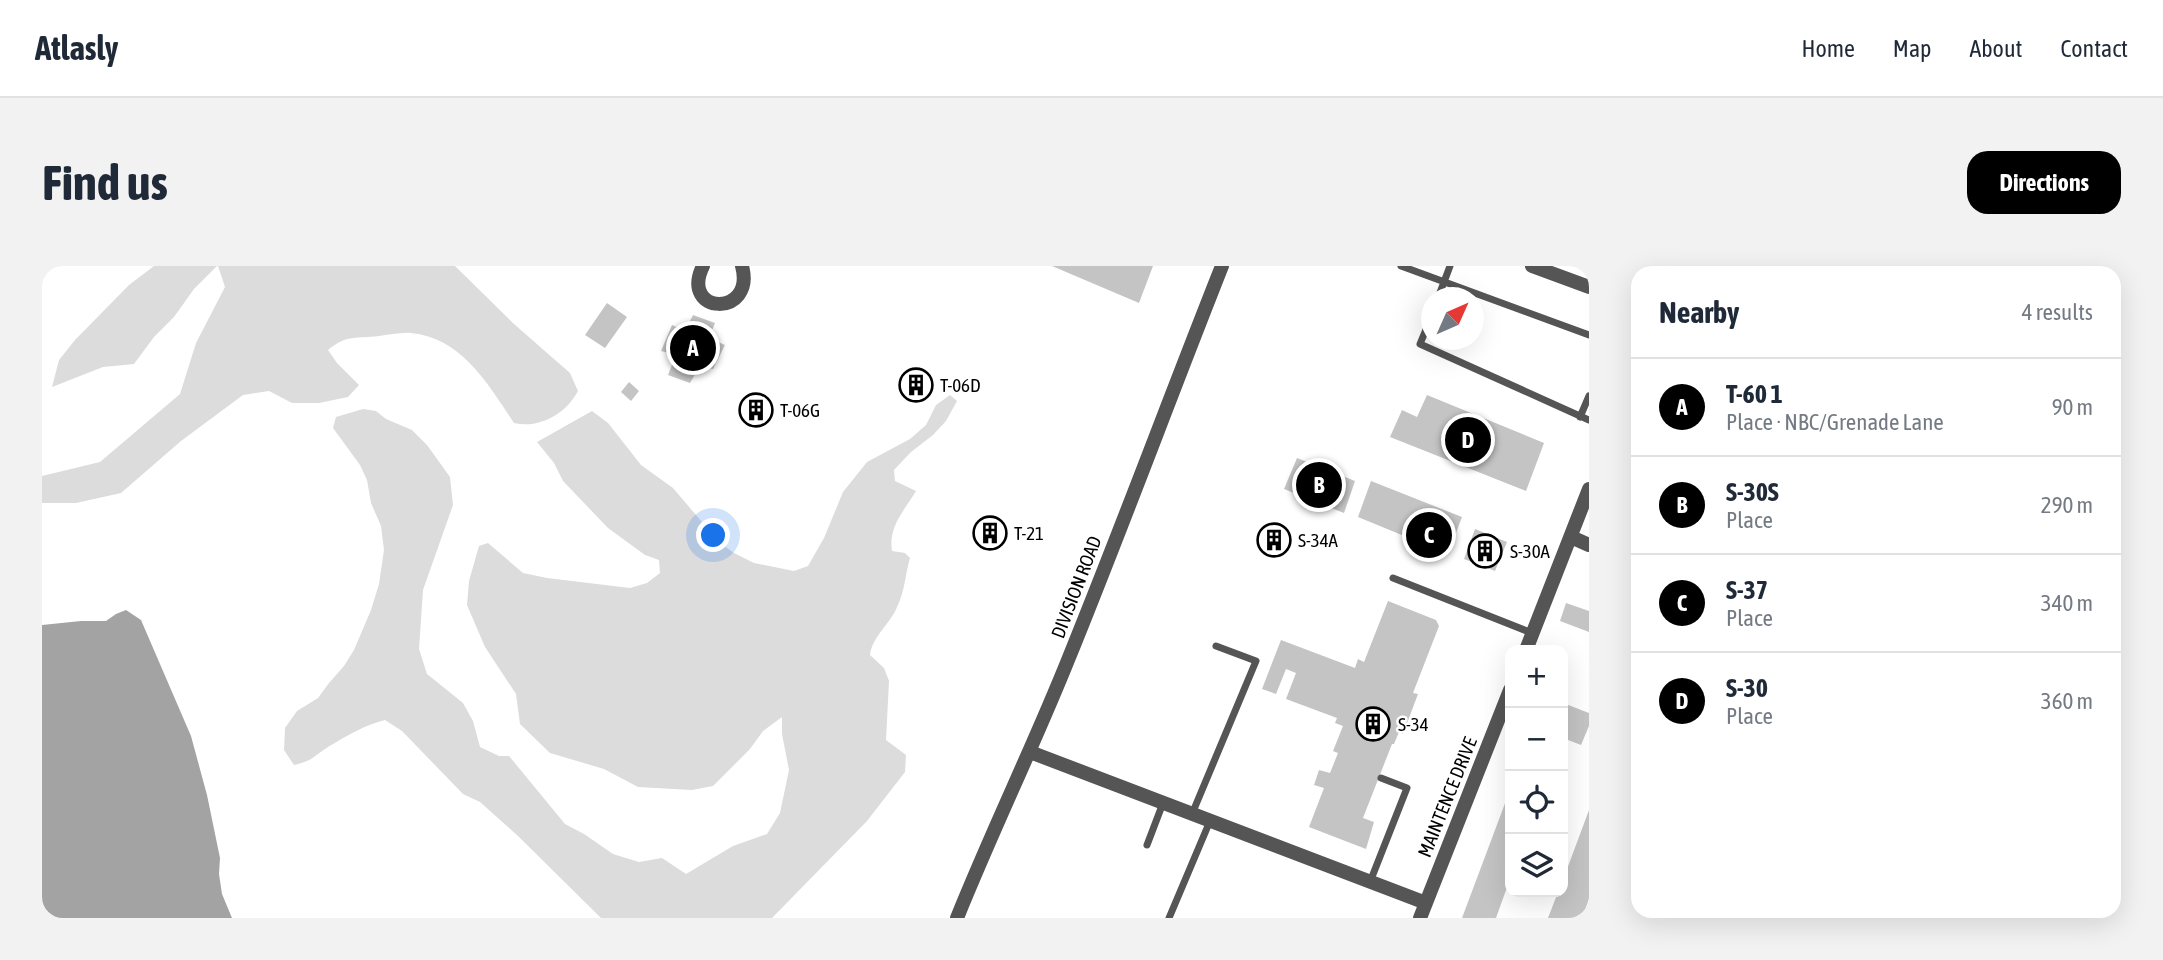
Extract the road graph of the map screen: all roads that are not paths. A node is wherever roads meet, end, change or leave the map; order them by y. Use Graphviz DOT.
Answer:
graph roads {
  1 [pos="703,266"];
  2 [pos="742,266"];
  3 [pos="1222,266"];
  4 [pos="1401,266"];
  5 [pos="1450,266"];
  6 [pos="1532,266"];
  7 [pos="1444,282"];
  8 [pos="1442,287"];
  9 [pos="1589,287"];
  10 [pos="1589,335"];
  11 [pos="1433,350"];
  12 [pos="1589,396"];
  13 [pos="1580,417"];
  14 [pos="1589,420"];
  15 [pos="1589,489"];
  16 [pos="1571,537"];
  17 [pos="1589,545"];
  18 [pos="1393,578"];
  19 [pos="1533,633"];
  20 [pos="1528,645"];
  21 [pos="1216,646"];
  22 [pos="1505,703"];
  23 [pos="1030,752"];
  24 [pos="1381,778"];
  25 [pos="1163,803"];
  26 [pos="1192,814"];
  27 [pos="1210,820"];
  28 [pos="1147,845"];
  29 [pos="1370,882"];
  30 [pos="1426,903"];
  31 [pos="957,918"];
  32 [pos="1169,918"];
  33 [pos="1420,918"];
  1 -- 2 [label="street"];
  3 -- 23 [label="street, DIVISION ROAD"];
  4 -- 7 [label="lane"];
  5 -- 7 [label="lane"];
  6 -- 9 [label="street"];
  7 -- 8 [label="lane"];
  7 -- 10 [label="lane"];
  11 -- 13 [label="lane"];
  12 -- 13 [label="lane"];
  13 -- 14 [label="lane"];
  15 -- 16 [label="street"];
  16 -- 17 [label="street"];
  16 -- 19 [label="street"];
  18 -- 19 [label="lane"];
  19 -- 20 [label="street"];
  21 -- 26 [label="lane"];
  22 -- 30 [label="street, MAINTENCE DRIVE"];
  23 -- 25 [label="street"];
  23 -- 31 [label="street, DIVISION ROAD"];
  24 -- 29 [label="lane"];
  25 -- 26 [label="street"];
  25 -- 28 [label="lane"];
  26 -- 27 [label="street"];
  27 -- 29 [label="street"];
  27 -- 32 [label="lane"];
  29 -- 30 [label="street"];
  30 -- 33 [label="street, MAINTENCE DRIVE"];
}
